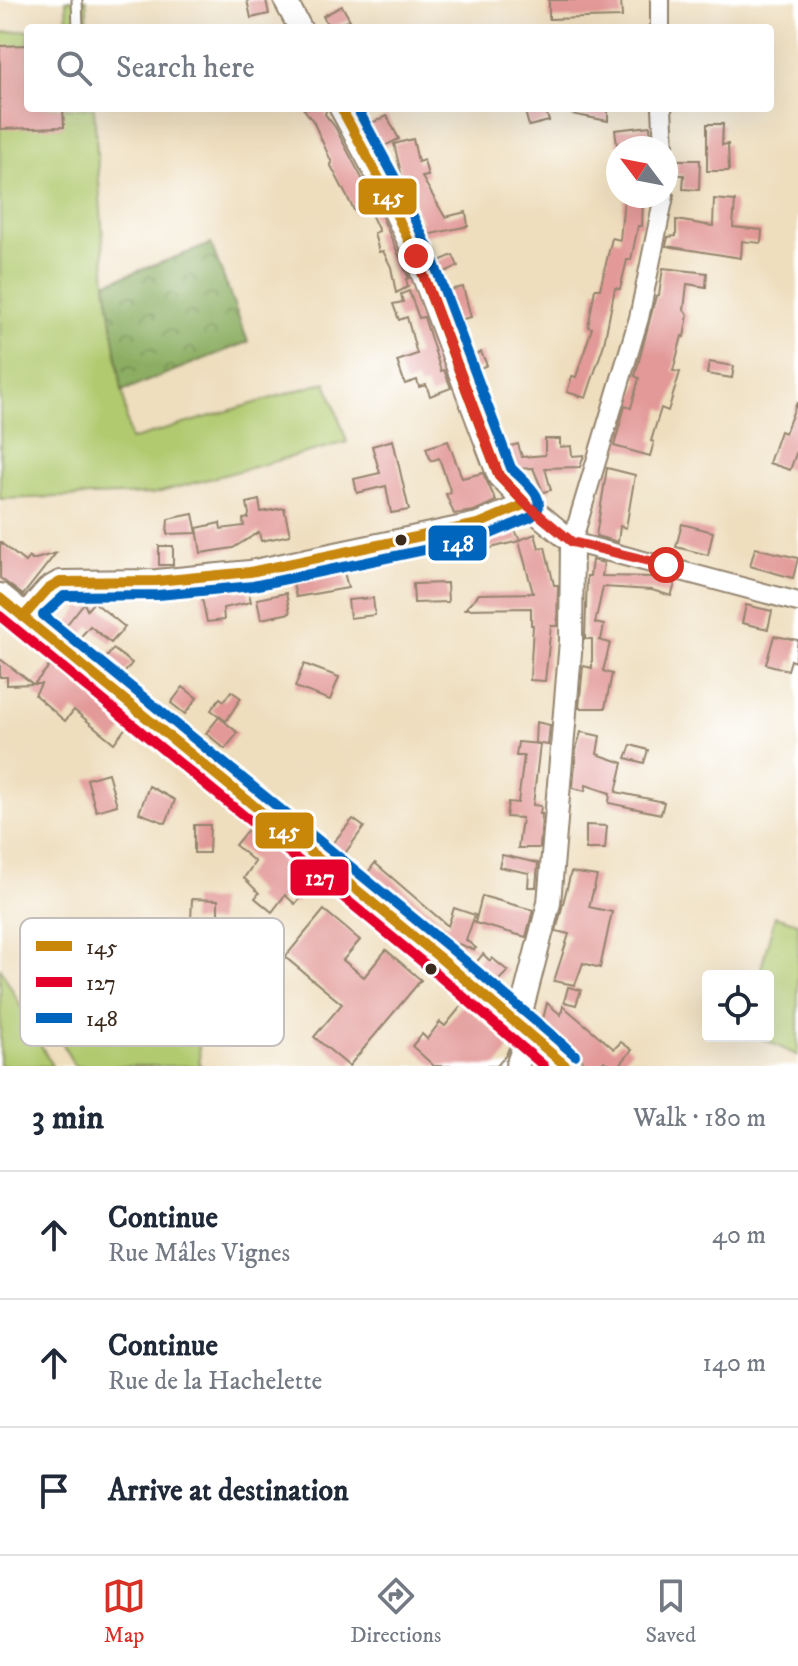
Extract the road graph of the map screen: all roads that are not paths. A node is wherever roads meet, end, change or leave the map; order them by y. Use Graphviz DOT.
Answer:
graph roads {
  1 [pos="77,0"];
  2 [pos="285,0"];
  3 [pos="660,0"];
  4 [pos="78,24"];
  5 [pos="298,24"];
  6 [pos="660,24"];
  7 [pos="343,112"];
  8 [pos="662,112"];
  9 [pos="663,136"];
  10 [pos="662,208"];
  11 [pos="526,504"];
  12 [pos="572,542"];
  13 [pos="0,598"];
  14 [pos="798,602"];
  15 [pos="23,617"];
  16 [pos="524,1031"];
  17 [pos="517,1066"];
  18 [pos="566,1066"];
  1 -- 4 [label="lane"];
  2 -- 5 [label="street"];
  3 -- 6 [label="street"];
  7 -- 11 [label="street"];
  8 -- 9 [label="street"];
  10 -- 12 [label="street"];
  11 -- 12 [label="street"];
  11 -- 15 [label="street"];
  12 -- 14 [label="street"];
  12 -- 16 [label="street"];
  13 -- 15 [label="main road"];
  15 -- 16 [label="main road"];
  16 -- 17 [label="street"];
  16 -- 18 [label="main road"];
}
